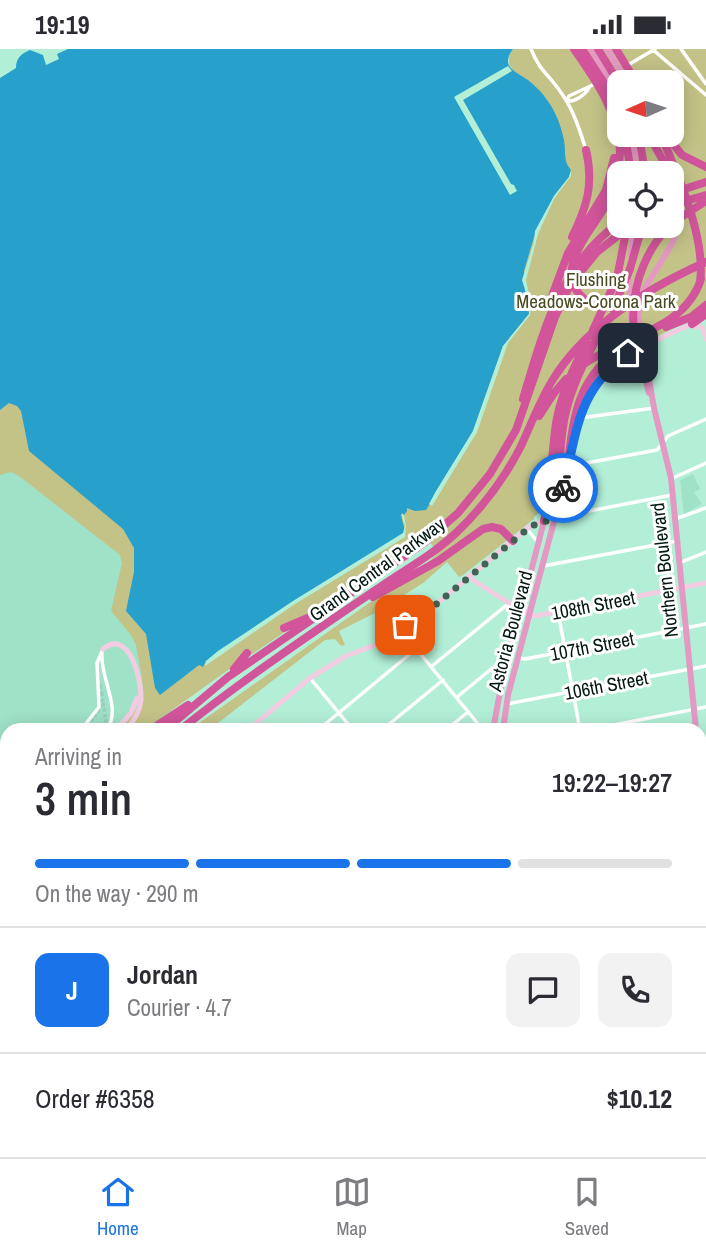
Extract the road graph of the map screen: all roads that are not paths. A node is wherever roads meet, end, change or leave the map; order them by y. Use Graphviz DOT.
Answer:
graph roads {
  1 [pos="574,49"];
  2 [pos="582,49"];
  3 [pos="591,49"];
  4 [pos="598,49"];
  5 [pos="607,49"];
  6 [pos="617,49"];
  7 [pos="654,49"];
  8 [pos="681,49"];
  9 [pos="533,51"];
  10 [pos="612,70"];
  11 [pos="620,70"];
  12 [pos="628,70"];
  13 [pos="607,77"];
  14 [pos="706,84"];
  15 [pos="607,89"];
  16 [pos="706,95"];
  17 [pos="566,101"];
  18 [pos="607,105"];
  19 [pos="615,147"];
  20 [pos="620,147"];
  21 [pos="676,147"];
  22 [pos="586,150"];
  23 [pos="706,167"];
  24 [pos="706,184"];
  25 [pos="684,190"];
  26 [pos="706,195"];
  27 [pos="684,201"];
  28 [pos="706,201"];
  29 [pos="684,202"];
  30 [pos="684,218"];
  31 [pos="607,233"];
  32 [pos="616,238"];
  33 [pos="629,238"];
  34 [pos="631,238"];
  35 [pos="638,238"];
  36 [pos="659,238"];
  37 [pos="672,238"];
  38 [pos="706,263"];
  39 [pos="701,279"];
  40 [pos="653,290"];
  41 [pos="636,293"];
  42 [pos="552,294"];
  43 [pos="706,306"];
  44 [pos="706,316"];
  45 [pos="689,326"];
  46 [pos="656,332"];
  47 [pos="706,339"];
  48 [pos="639,341"];
  49 [pos="534,361"];
  50 [pos="654,408"];
  51 [pos="580,418"];
  52 [pos="706,419"];
  53 [pos="663,443"];
  54 [pos="521,446"];
  55 [pos="706,463"];
  56 [pos="568,466"];
  57 [pos="671,478"];
  58 [pos="483,483"];
  59 [pos="673,495"];
  60 [pos="706,508"];
  61 [pos="555,518"];
  62 [pos="675,520"];
  63 [pos="544,521"];
  64 [pos="527,529"];
  65 [pos="513,541"];
  66 [pos="677,541"];
  67 [pos="539,543"];
  68 [pos="706,552"];
  69 [pos="679,563"];
  70 [pos="543,566"];
  71 [pos="468,577"];
  72 [pos="706,583"];
  73 [pos="682,588"];
  74 [pos="509,603"];
  75 [pos="351,608"];
  76 [pos="522,610"];
  77 [pos="558,612"];
  78 [pos="320,614"];
  79 [pos="530,614"];
  80 [pos="706,624"];
  81 [pos="284,628"];
  82 [pos="399,628"];
  83 [pos="686,628"];
  84 [pos="417,648"];
  85 [pos="103,649"];
  86 [pos="565,652"];
  87 [pos="247,653"];
  88 [pos="518,658"];
  89 [pos="508,664"];
  90 [pos="431,666"];
  91 [pos="706,666"];
  92 [pos="690,669"];
  93 [pos="310,678"];
  94 [pos="443,680"];
  95 [pos="220,684"];
  96 [pos="572,691"];
  97 [pos="209,693"];
  98 [pos="457,697"];
  99 [pos="137,698"];
  100 [pos="507,704"];
  101 [pos="706,707"];
  102 [pos="694,709"];
  103 [pos="468,712"];
  104 [pos="338,713"];
  105 [pos="86,723"];
  106 [pos="109,723"];
  107 [pos="122,723"];
  108 [pos="131,723"];
  109 [pos="161,723"];
  110 [pos="173,723"];
  111 [pos="189,723"];
  112 [pos="256,723"];
  113 [pos="326,723"];
  114 [pos="347,723"];
  115 [pos="391,723"];
  116 [pos="455,723"];
  117 [pos="477,723"];
  118 [pos="495,723"];
  119 [pos="504,723"];
  120 [pos="579,723"];
  121 [pos="623,723"];
  122 [pos="695,723"];
  1 -- 18 [label="highway"];
  2 -- 15 [label="highway"];
  3 -- 13 [label="main road"];
  4 -- 10 [label="highway"];
  5 -- 11 [label="main road"];
  6 -- 12 [label="highway"];
  7 -- 16 [label="street"];
  7 -- 17 [label="street"];
  8 -- 14 [label="street"];
  9 -- 17 [label="street"];
  17 -- 22 [label="street"];
  19 -- 42 [label="highway"];
  20 -- 40 [label="highway"];
  21 -- 23 [label="highway"];
  22 -- 42 [label="highway"];
  24 -- 25 [label="highway"];
  26 -- 27 [label="highway"];
  28 -- 30 [label="highway"];
  29 -- 39 [label="highway"];
  31 -- 49 [label="highway, Grand Central Parkway"];
  32 -- 58 [label="highway, Grand Central Parkway"];
  33 -- 63 [label="highway"];
  34 -- 41 [label="main road"];
  35 -- 61 [label="highway"];
  36 -- 41 [label="highway"];
  37 -- 41 [label="main road"];
  38 -- 40 [label="highway, Grand Central Parkway"];
  39 -- 46 [label="highway"];
  39 -- 54 [label="highway"];
  40 -- 54 [label="highway, Grand Central Parkway"];
  41 -- 48 [label="highway"];
  42 -- 49 [label="highway"];
  43 -- 46 [label="highway"];
  44 -- 45 [label="highway"];
  45 -- 47 [label="street"];
  45 -- 48 [label="street"];
  46 -- 56 [label="highway"];
  48 -- 50 [label="main road, Northern Boulevard"];
  48 -- 51 [label="main road, Astoria Boulevard"];
  49 -- 58 [label="highway, Grand Central Parkway"];
  50 -- 51 [label="street"];
  50 -- 53 [label="main road, Northern Boulevard"];
  51 -- 56 [label="main road, Astoria Boulevard"];
  52 -- 53 [label="street"];
  53 -- 56 [label="street"];
  53 -- 57 [label="main road, Northern Boulevard"];
  54 -- 75 [label="highway, Grand Central Parkway"];
  55 -- 57 [label="street"];
  56 -- 61 [label="main road, Astoria Boulevard"];
  57 -- 59 [label="main road, Northern Boulevard"];
  58 -- 78 [label="highway, Grand Central Parkway"];
  59 -- 61 [label="street"];
  59 -- 62 [label="main road, Northern Boulevard"];
  60 -- 62 [label="street"];
  61 -- 63 [label="street"];
  61 -- 70 [label="main road, Astoria Boulevard"];
  62 -- 66 [label="main road, Northern Boulevard"];
  63 -- 64 [label="street"];
  63 -- 67 [label="main road, Astoria Boulevard"];
  64 -- 65 [label="street"];
  64 -- 67 [label="street"];
  65 -- 71 [label="street"];
  65 -- 75 [label="highway"];
  66 -- 69 [label="main road, Northern Boulevard"];
  66 -- 70 [label="street"];
  67 -- 76 [label="main road, Astoria Boulevard"];
  68 -- 69 [label="street"];
  69 -- 73 [label="main road, Northern Boulevard"];
  70 -- 79 [label="main road, Astoria Boulevard"];
  71 -- 74 [label="street, 108th Street"];
  71 -- 82 [label="street"];
  72 -- 73 [label="street, 108th Street"];
  73 -- 77 [label="street, 108th Street"];
  73 -- 83 [label="main road, Northern Boulevard"];
  74 -- 76 [label="street, 108th Street"];
  74 -- 90 [label="street"];
  75 -- 111 [label="highway, Grand Central Parkway"];
  76 -- 79 [label="street, 108th Street"];
  76 -- 89 [label="main road, Astoria Boulevard"];
  77 -- 79 [label="street, 108th Street"];
  77 -- 86 [label="street"];
  78 -- 81 [label="highway"];
  78 -- 95 [label="highway, Grand Central Parkway"];
  79 -- 88 [label="main road, Astoria Boulevard"];
  80 -- 83 [label="street, 107th Street"];
  82 -- 84 [label="street"];
  82 -- 93 [label="street"];
  83 -- 86 [label="street, 107th Street"];
  83 -- 92 [label="main road, Northern Boulevard"];
  84 -- 90 [label="street"];
  84 -- 104 [label="street"];
  85 -- 105 [label="street"];
  85 -- 106 [label="street"];
  85 -- 108 [label="street"];
  86 -- 88 [label="street, 107th Street"];
  86 -- 96 [label="street"];
  87 -- 95 [label="highway"];
  88 -- 100 [label="main road, Astoria Boulevard"];
  89 -- 98 [label="street"];
  89 -- 118 [label="main road, Astoria Boulevard"];
  90 -- 94 [label="street"];
  91 -- 92 [label="street, 106th Street"];
  92 -- 96 [label="street, 106th Street"];
  92 -- 102 [label="main road, Northern Boulevard"];
  93 -- 104 [label="street"];
  93 -- 112 [label="street"];
  94 -- 98 [label="street"];
  94 -- 115 [label="street"];
  95 -- 97 [label="highway, Grand Central Parkway"];
  96 -- 100 [label="street, 106th Street"];
  96 -- 120 [label="street"];
  97 -- 109 [label="highway"];
  97 -- 110 [label="highway, Grand Central Parkway"];
  98 -- 103 [label="street"];
  99 -- 107 [label="street"];
  100 -- 119 [label="main road, Astoria Boulevard"];
  101 -- 102 [label="street"];
  102 -- 121 [label="street"];
  102 -- 122 [label="main road, Northern Boulevard"];
  103 -- 116 [label="street"];
  103 -- 117 [label="street"];
  104 -- 113 [label="street"];
  104 -- 114 [label="street"];
}
